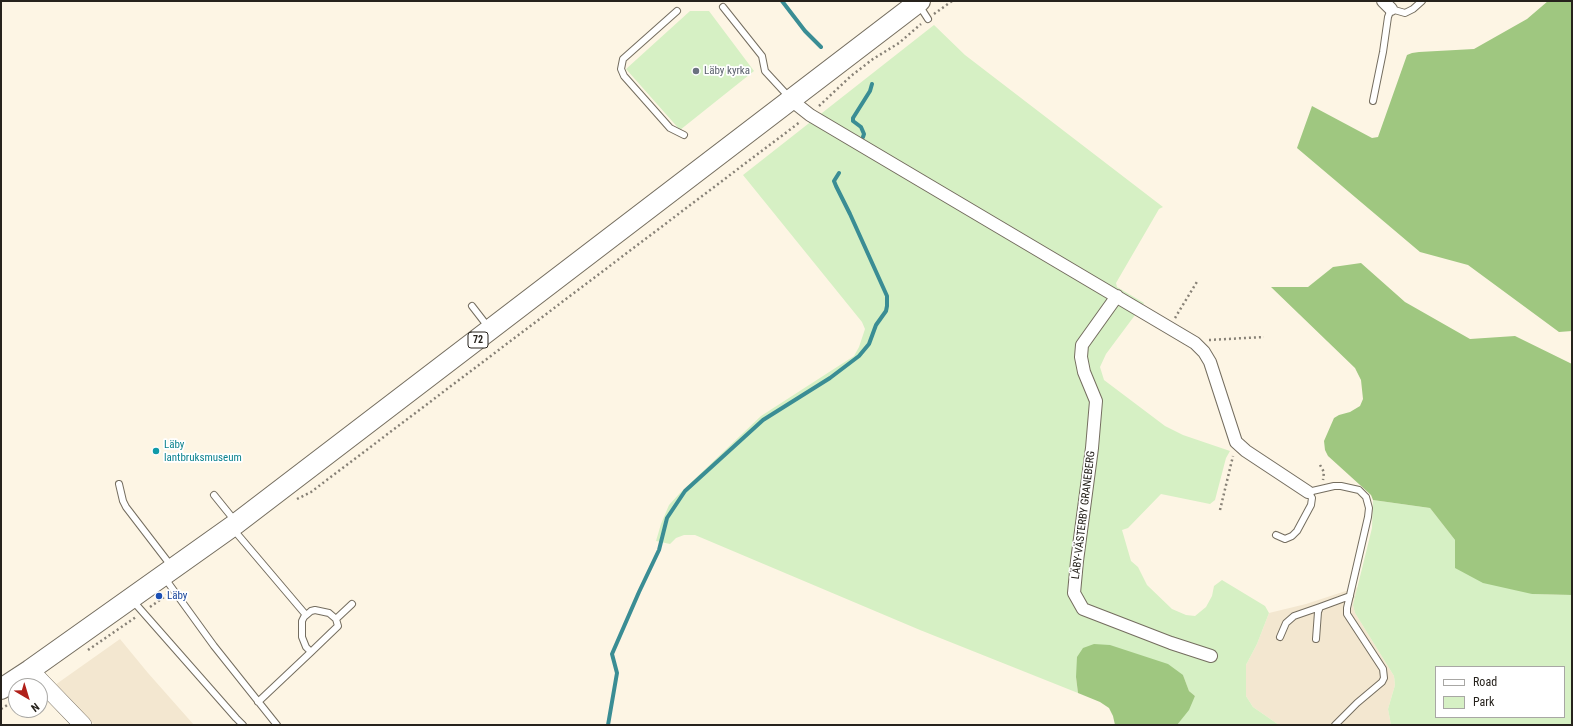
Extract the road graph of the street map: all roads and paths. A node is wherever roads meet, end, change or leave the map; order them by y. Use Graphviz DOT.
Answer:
graph roads {
  1 [pos="952,1"];
  2 [pos="1422,1"];
  3 [pos="1387,5"];
  4 [pos="723,7"];
  5 [pos="922,8"];
  6 [pos="677,11"];
  7 [pos="791,100"];
  8 [pos="1373,101"];
  9 [pos="810,115"];
  10 [pos="684,135"];
  11 [pos="1198,280"];
  12 [pos="1118,296"];
  13 [pos="472,306"];
  14 [pos="1168,326"];
  15 [pos="491,331"];
  16 [pos="1264,338"];
  17 [pos="1192,341"];
  18 [pos="1236,442"];
  19 [pos="1320,465"];
  20 [pos="119,484"];
  21 [pos="1313,491"];
  22 [pos="214,495"];
  23 [pos="291,502"];
  24 [pos="1220,510"];
  25 [pos="234,526"];
  26 [pos="1276,535"];
  27 [pos="170,579"];
  28 [pos="1350,596"];
  29 [pos="352,604"];
  30 [pos="137,606"];
  31 [pos="1320,607"];
  32 [pos="306,615"];
  33 [pos="336,619"];
  34 [pos="1280,637"];
  35 [pos="1316,639"];
  36 [pos="86,652"];
  37 [pos="311,652"];
  38 [pos="1211,656"];
  39 [pos="30,670"];
  40 [pos="1,689"];
  41 [pos="258,702"];
  42 [pos="83,725"];
  43 [pos="244,725"];
  44 [pos="277,725"];
  45 [pos="1335,725"];
  1 -- 5 [label="path"];
  2 -- 3 [label="lane"];
  3 -- 8 [label="lane"];
  4 -- 7 [label="lane"];
  5 -- 7 [label="main road, 72"];
  5 -- 9 [label="path"];
  6 -- 10 [label="lane"];
  7 -- 9 [label="street"];
  7 -- 15 [label="main road, 72"];
  9 -- 12 [label="street"];
  9 -- 23 [label="path"];
  11 -- 14 [label="path"];
  12 -- 14 [label="street"];
  12 -- 38 [label="street, LÄBY-VÄSTERBY GRANEBERG"];
  13 -- 15 [label="lane"];
  14 -- 17 [label="street"];
  15 -- 25 [label="main road, 72"];
  16 -- 17 [label="path"];
  17 -- 18 [label="street"];
  18 -- 21 [label="street"];
  18 -- 24 [label="path"];
  19 -- 21 [label="path"];
  20 -- 27 [label="lane"];
  21 -- 26 [label="lane"];
  21 -- 28 [label="lane"];
  22 -- 25 [label="lane"];
  25 -- 27 [label="main road, 72"];
  25 -- 32 [label="lane"];
  27 -- 30 [label="main road, 72"];
  27 -- 30 [label="path"];
  27 -- 41 [label="lane"];
  28 -- 31 [label="lane"];
  28 -- 45 [label="lane"];
  29 -- 33 [label="lane"];
  30 -- 36 [label="path"];
  30 -- 39 [label="main road, 72"];
  30 -- 43 [label="lane"];
  31 -- 34 [label="lane"];
  31 -- 35 [label="lane"];
  32 -- 33 [label="lane"];
  32 -- 37 [label="lane"];
  33 -- 37 [label="lane"];
  37 -- 41 [label="lane"];
  39 -- 40 [label="main road, 72"];
  39 -- 42 [label="street"];
  41 -- 44 [label="lane"];
}
